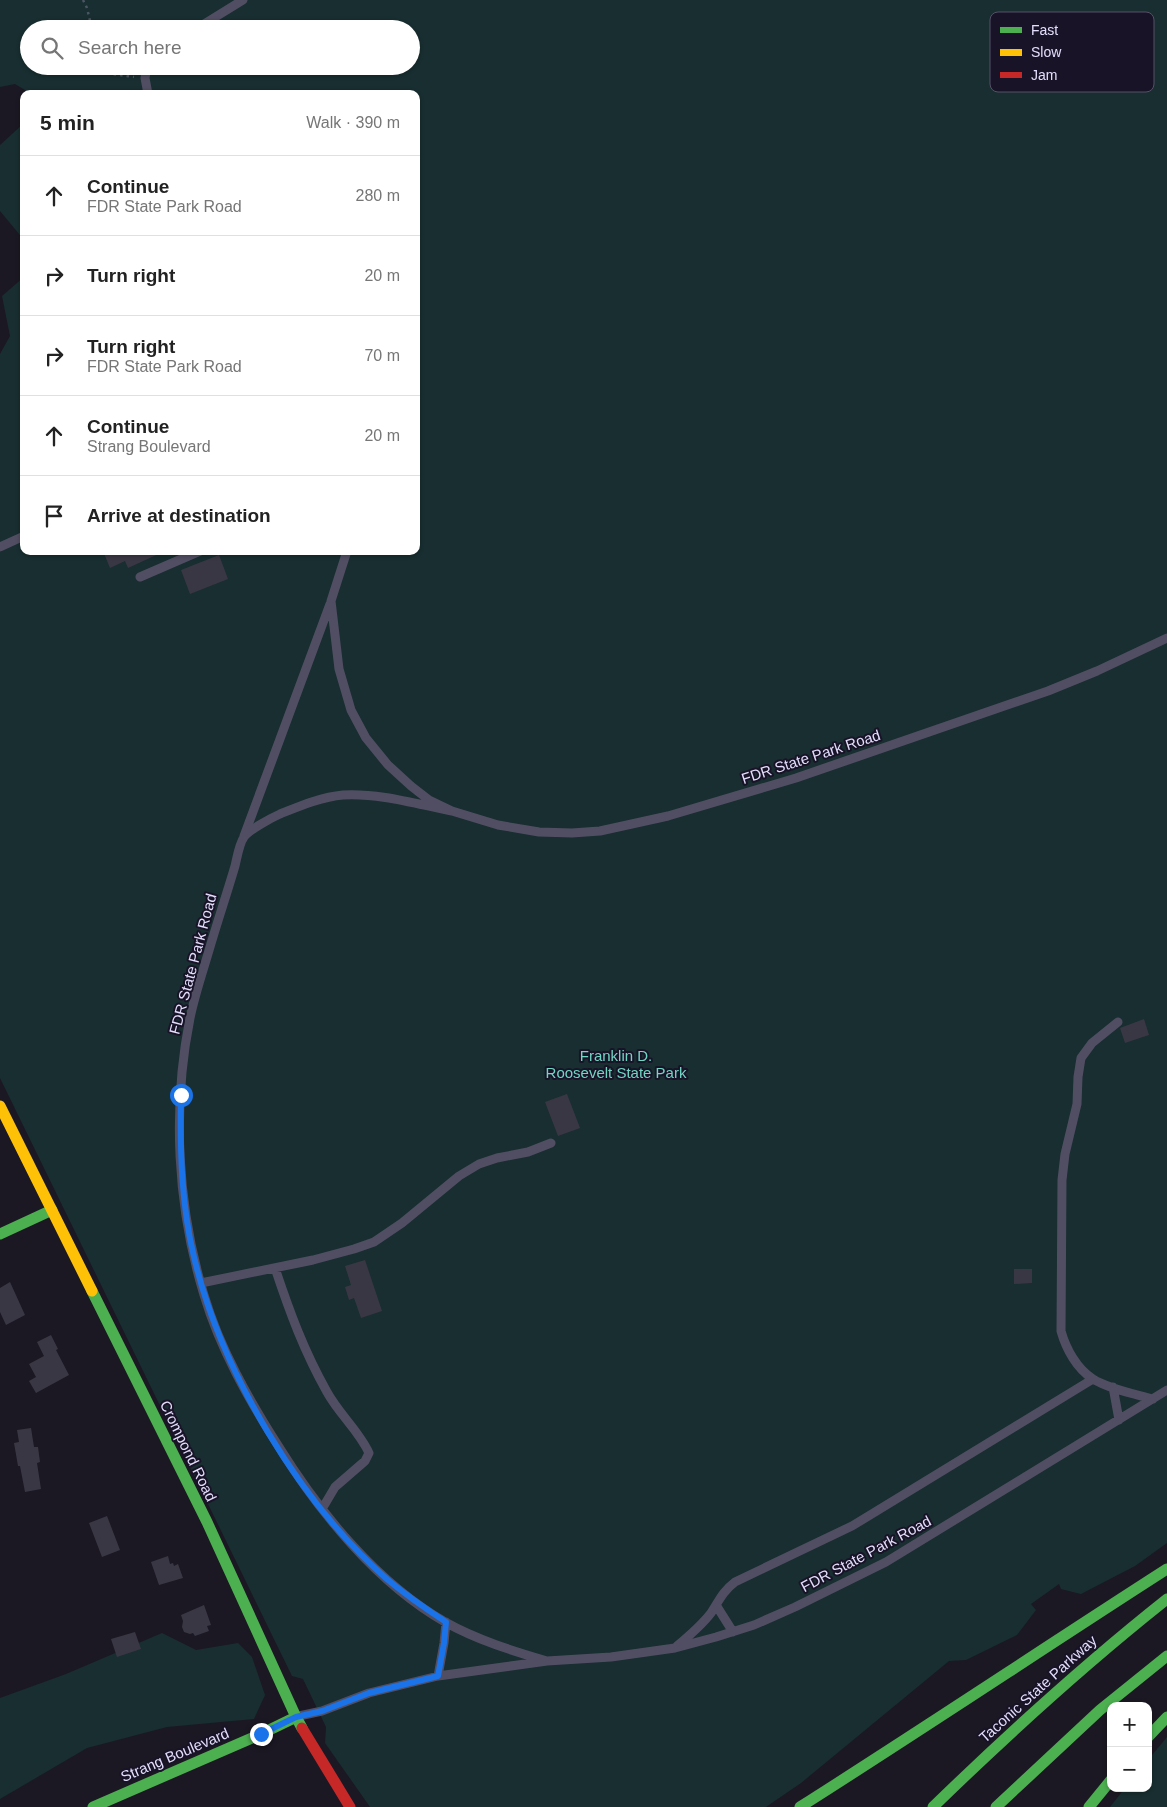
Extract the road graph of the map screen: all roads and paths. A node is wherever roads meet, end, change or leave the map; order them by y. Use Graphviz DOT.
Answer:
graph roads {
  1 [pos="82,0"];
  2 [pos="243,0"];
  3 [pos="90,20"];
  4 [pos="211,20"];
  5 [pos="120,75"];
  6 [pos="146,75"];
  7 [pos="145,78"];
  8 [pos="147,90"];
  9 [pos="20,538"];
  10 [pos="0,547"];
  11 [pos="191,555"];
  12 [pos="346,555"];
  13 [pos="140,577"];
  14 [pos="331,601"];
  15 [pos="1167,638"];
  16 [pos="452,811"];
  17 [pos="244,836"];
  18 [pos="1118,1022"];
  19 [pos="0,1106"];
  20 [pos="551,1143"];
  21 [pos="52,1210"];
  22 [pos="0,1234"];
  23 [pos="275,1268"];
  24 [pos="201,1283"];
  25 [pos="1093,1379"];
  26 [pos="1113,1387"];
  27 [pos="1167,1390"];
  28 [pos="1153,1399"];
  29 [pos="1119,1420"];
  30 [pos="322,1509"];
  31 [pos="1167,1569"];
  32 [pos="1167,1599"];
  33 [pos="716,1605"];
  34 [pos="446,1622"];
  35 [pos="733,1632"];
  36 [pos="675,1648"];
  37 [pos="1167,1656"];
  38 [pos="547,1662"];
  39 [pos="438,1676"];
  40 [pos="296,1717"];
  41 [pos="1167,1717"];
  42 [pos="1152,1733"];
  43 [pos="1107,1785"];
  44 [pos="93,1807"];
  45 [pos="350,1807"];
  46 [pos="800,1807"];
  47 [pos="933,1807"];
  48 [pos="996,1807"];
  49 [pos="1089,1807"];
  1 -- 3 [label="path"];
  2 -- 4 [label="lane"];
  5 -- 7 [label="path"];
  6 -- 7 [label="lane"];
  7 -- 8 [label="lane"];
  9 -- 10 [label="lane"];
  11 -- 13 [label="lane"];
  12 -- 14 [label="lane, FDR State Park Road"];
  14 -- 16 [label="lane, FDR State Park Road"];
  14 -- 17 [label="lane, FDR State Park Road"];
  15 -- 16 [label="lane, FDR State Park Road"];
  16 -- 17 [label="lane, FDR State Park Road"];
  17 -- 24 [label="lane, FDR State Park Road"];
  18 -- 25 [label="lane"];
  19 -- 21 [label="main road, Crompond Road"];
  20 -- 23 [label="lane"];
  21 -- 22 [label="main road"];
  21 -- 40 [label="main road, Crompond Road"];
  23 -- 24 [label="lane"];
  23 -- 30 [label="lane"];
  24 -- 30 [label="lane, FDR State Park Road"];
  25 -- 26 [label="lane"];
  25 -- 33 [label="lane"];
  26 -- 28 [label="lane"];
  26 -- 29 [label="lane"];
  27 -- 28 [label="lane, FDR State Park Road"];
  28 -- 29 [label="lane, FDR State Park Road"];
  29 -- 35 [label="lane, FDR State Park Road"];
  30 -- 34 [label="lane, FDR State Park Road"];
  31 -- 46 [label="main road"];
  32 -- 47 [label="main road, Taconic State Parkway"];
  33 -- 35 [label="lane"];
  33 -- 36 [label="lane"];
  34 -- 38 [label="lane, FDR State Park Road"];
  34 -- 39 [label="lane"];
  35 -- 36 [label="lane, FDR State Park Road"];
  36 -- 38 [label="lane, FDR State Park Road"];
  37 -- 48 [label="main road"];
  38 -- 39 [label="lane, FDR State Park Road"];
  39 -- 40 [label="lane, FDR State Park Road"];
  40 -- 44 [label="main road, Strang Boulevard"];
  40 -- 45 [label="main road, Crompond Road"];
  41 -- 42 [label="main road"];
  43 -- 49 [label="main road"];
}
